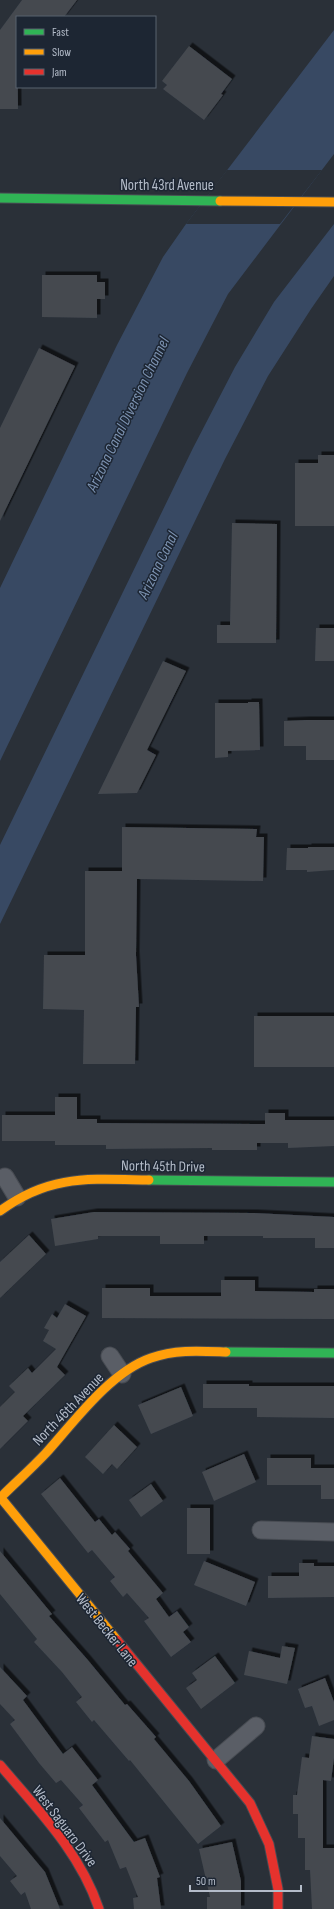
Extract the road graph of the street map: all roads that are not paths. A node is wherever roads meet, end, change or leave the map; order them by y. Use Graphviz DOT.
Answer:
graph roads {
  1 [pos="0,198"];
  2 [pos="334,202"];
  3 [pos="5,1177"];
  4 [pos="334,1182"];
  5 [pos="17,1198"];
  6 [pos="0,1211"];
  7 [pos="334,1353"];
  8 [pos="110,1356"];
  9 [pos="122,1374"];
  10 [pos="0,1498"];
  11 [pos="261,1530"];
  12 [pos="334,1532"];
  13 [pos="256,1726"];
  14 [pos="216,1760"];
  15 [pos="0,1765"];
  16 [pos="99,1909"];
  17 [pos="278,1909"];
  1 -- 2 [label="street, North 43rd Avenue"];
  3 -- 5 [label="street"];
  4 -- 5 [label="street, North 45th Drive"];
  5 -- 6 [label="street, North 45th Drive"];
  7 -- 9 [label="street, North 46th Avenue"];
  8 -- 9 [label="street"];
  9 -- 10 [label="street, North 46th Avenue"];
  10 -- 14 [label="street, West Becker Lane"];
  11 -- 12 [label="street"];
  13 -- 14 [label="street"];
  14 -- 17 [label="street, West Becker Lane"];
  15 -- 16 [label="street, West Saguaro Drive"];
}
